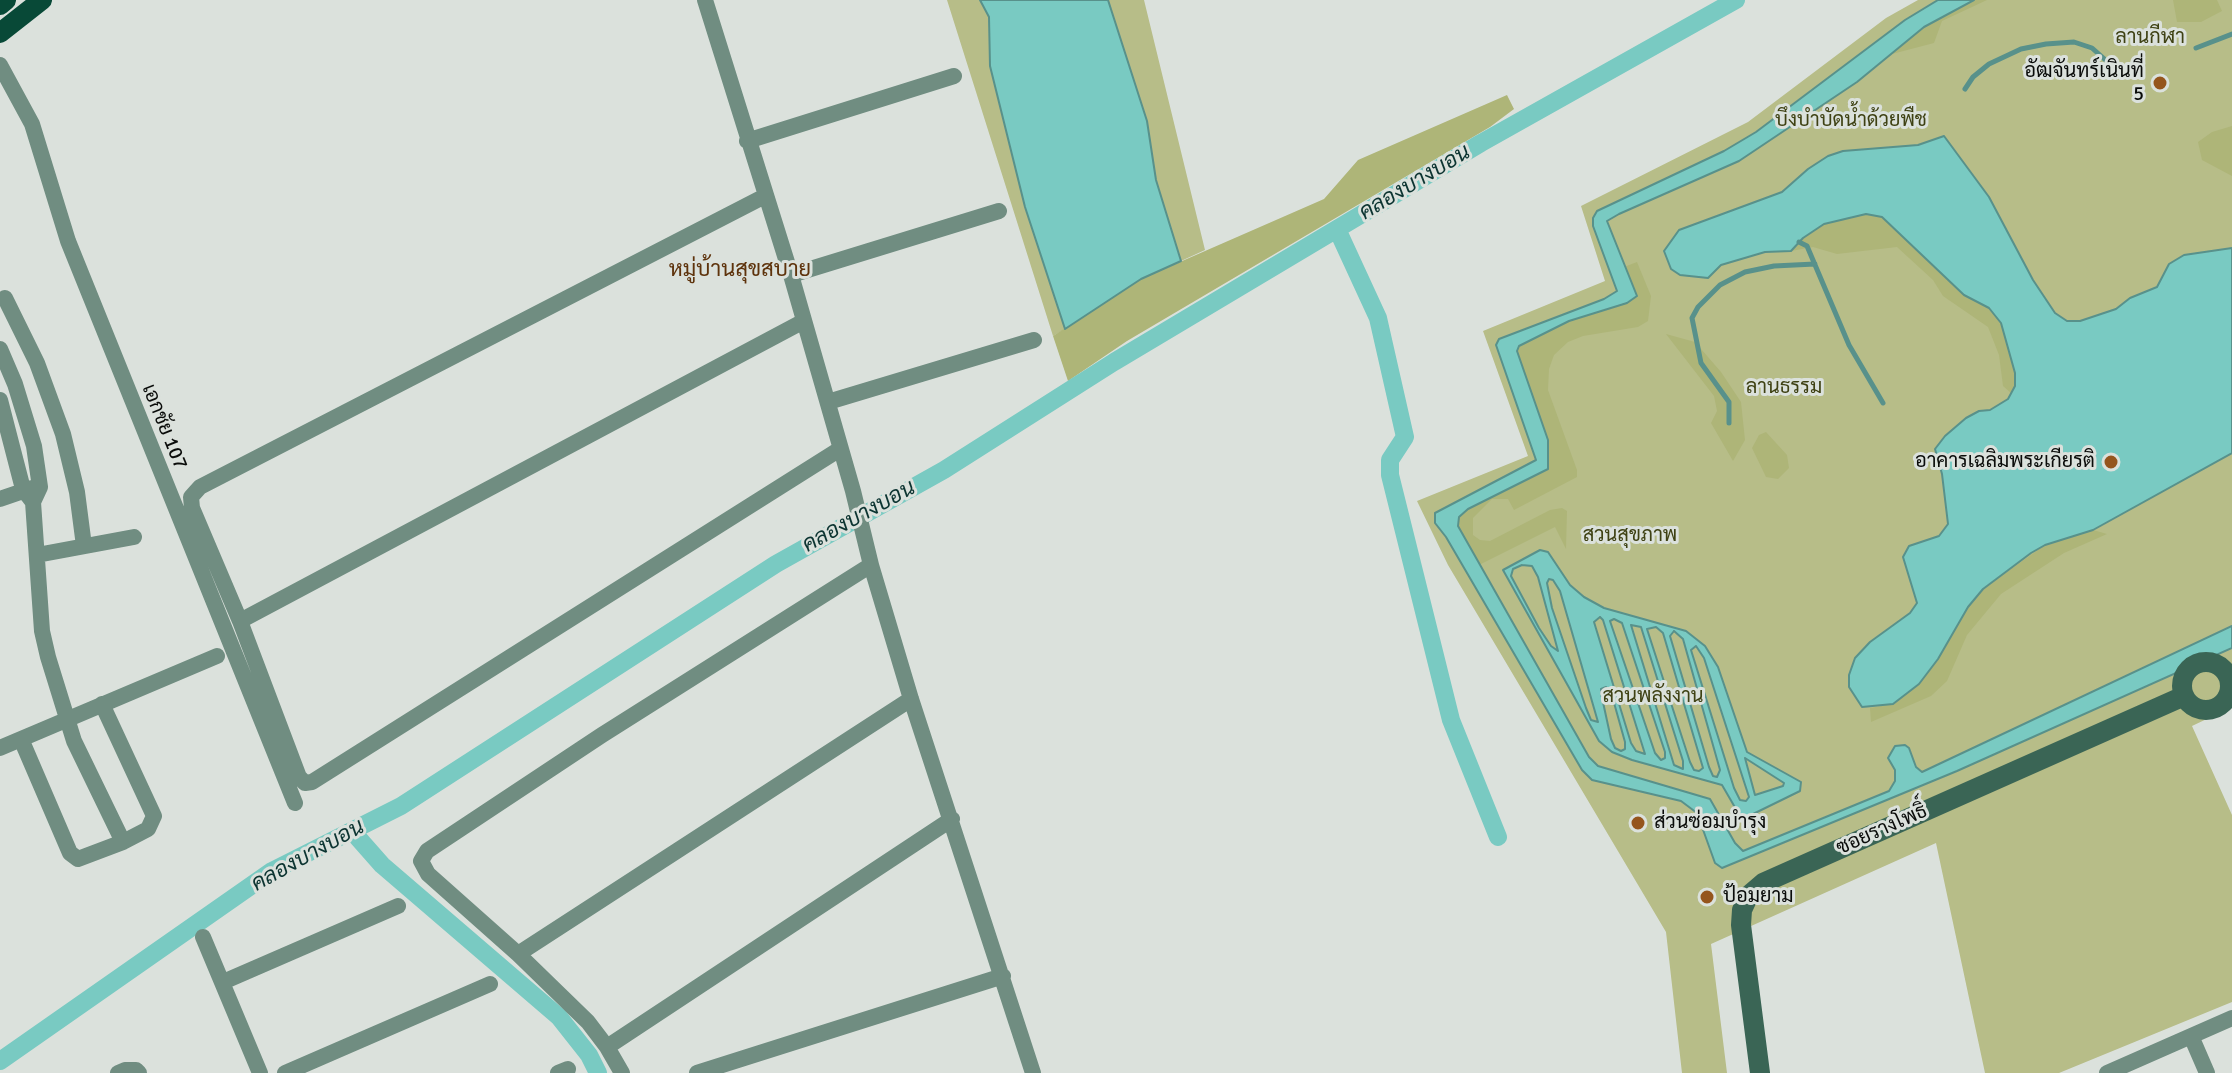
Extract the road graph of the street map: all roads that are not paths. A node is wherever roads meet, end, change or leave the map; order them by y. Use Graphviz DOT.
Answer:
graph roads {
  1 [pos="6,0"];
  2 [pos="42,0"];
  3 [pos="710,1"];
  4 [pos="0,5"];
  5 [pos="0,33"];
  6 [pos="0,65"];
  7 [pos="954,76"];
  8 [pos="747,141"];
  9 [pos="765,196"];
  10 [pos="999,211"];
  11 [pos="791,275"];
  12 [pos="5,298"];
  13 [pos="804,321"];
  14 [pos="1034,340"];
  15 [pos="0,349"];
  16 [pos="17,391"];
  17 [pos="0,398"];
  18 [pos="828,402"];
  19 [pos="840,449"];
  20 [pos="32,493"];
  21 [pos="0,499"];
  22 [pos="134,537"];
  23 [pos="84,546"];
  24 [pos="37,555"];
  25 [pos="871,565"];
  26 [pos="240,621"];
  27 [pos="217,656"];
  28 [pos="2184,696"];
  29 [pos="911,699"];
  30 [pos="102,704"];
  31 [pos="66,719"];
  32 [pos="21,739"];
  33 [pos="0,748"];
  34 [pos="295,803"];
  35 [pos="952,819"];
  36 [pos="123,842"];
  37 [pos="398,906"];
  38 [pos="203,937"];
  39 [pos="518,954"];
  40 [pos="1003,976"];
  41 [pos="223,982"];
  42 [pos="490,984"];
  43 [pos="2232,1018"];
  44 [pos="2191,1036"];
  45 [pos="607,1047"];
  46 [pos="118,1073"];
  47 [pos="139,1073"];
  48 [pos="260,1073"];
  49 [pos="285,1073"];
  50 [pos="622,1073"];
  51 [pos="697,1073"];
  52 [pos="1033,1073"];
  53 [pos="1760,1073"];
  54 [pos="2107,1073"];
  55 [pos="2207,1073"];
  1 -- 4 [label="main road"];
  2 -- 5 [label="main road"];
  3 -- 8 [label="street"];
  6 -- 34 [label="street, เอกชัย 107"];
  7 -- 8 [label="street"];
  8 -- 9 [label="street"];
  9 -- 11 [label="street"];
  9 -- 26 [label="street"];
  10 -- 11 [label="street"];
  11 -- 13 [label="street"];
  12 -- 23 [label="street"];
  13 -- 18 [label="street"];
  13 -- 26 [label="street"];
  14 -- 18 [label="street"];
  15 -- 16 [label="street"];
  16 -- 17 [label="street"];
  16 -- 20 [label="street"];
  17 -- 20 [label="street"];
  18 -- 19 [label="street"];
  19 -- 25 [label="street"];
  19 -- 26 [label="street"];
  20 -- 21 [label="street"];
  20 -- 24 [label="street"];
  22 -- 23 [label="street"];
  23 -- 24 [label="street"];
  24 -- 31 [label="street"];
  25 -- 29 [label="street"];
  25 -- 39 [label="street"];
  27 -- 30 [label="street"];
  28 -- 53 [label="street, ซอยรางโพธิ์"];
  29 -- 35 [label="street"];
  29 -- 39 [label="street"];
  30 -- 31 [label="street"];
  30 -- 36 [label="street"];
  31 -- 32 [label="street"];
  31 -- 36 [label="street"];
  32 -- 33 [label="street"];
  32 -- 36 [label="street"];
  35 -- 40 [label="street"];
  35 -- 45 [label="street"];
  37 -- 41 [label="street"];
  38 -- 41 [label="street"];
  39 -- 45 [label="street"];
  40 -- 51 [label="street"];
  40 -- 52 [label="street"];
  41 -- 48 [label="street"];
  42 -- 49 [label="street"];
  43 -- 44 [label="street"];
  44 -- 54 [label="street"];
  44 -- 55 [label="street"];
  45 -- 50 [label="street"];
  46 -- 47 [label="street"];
}
